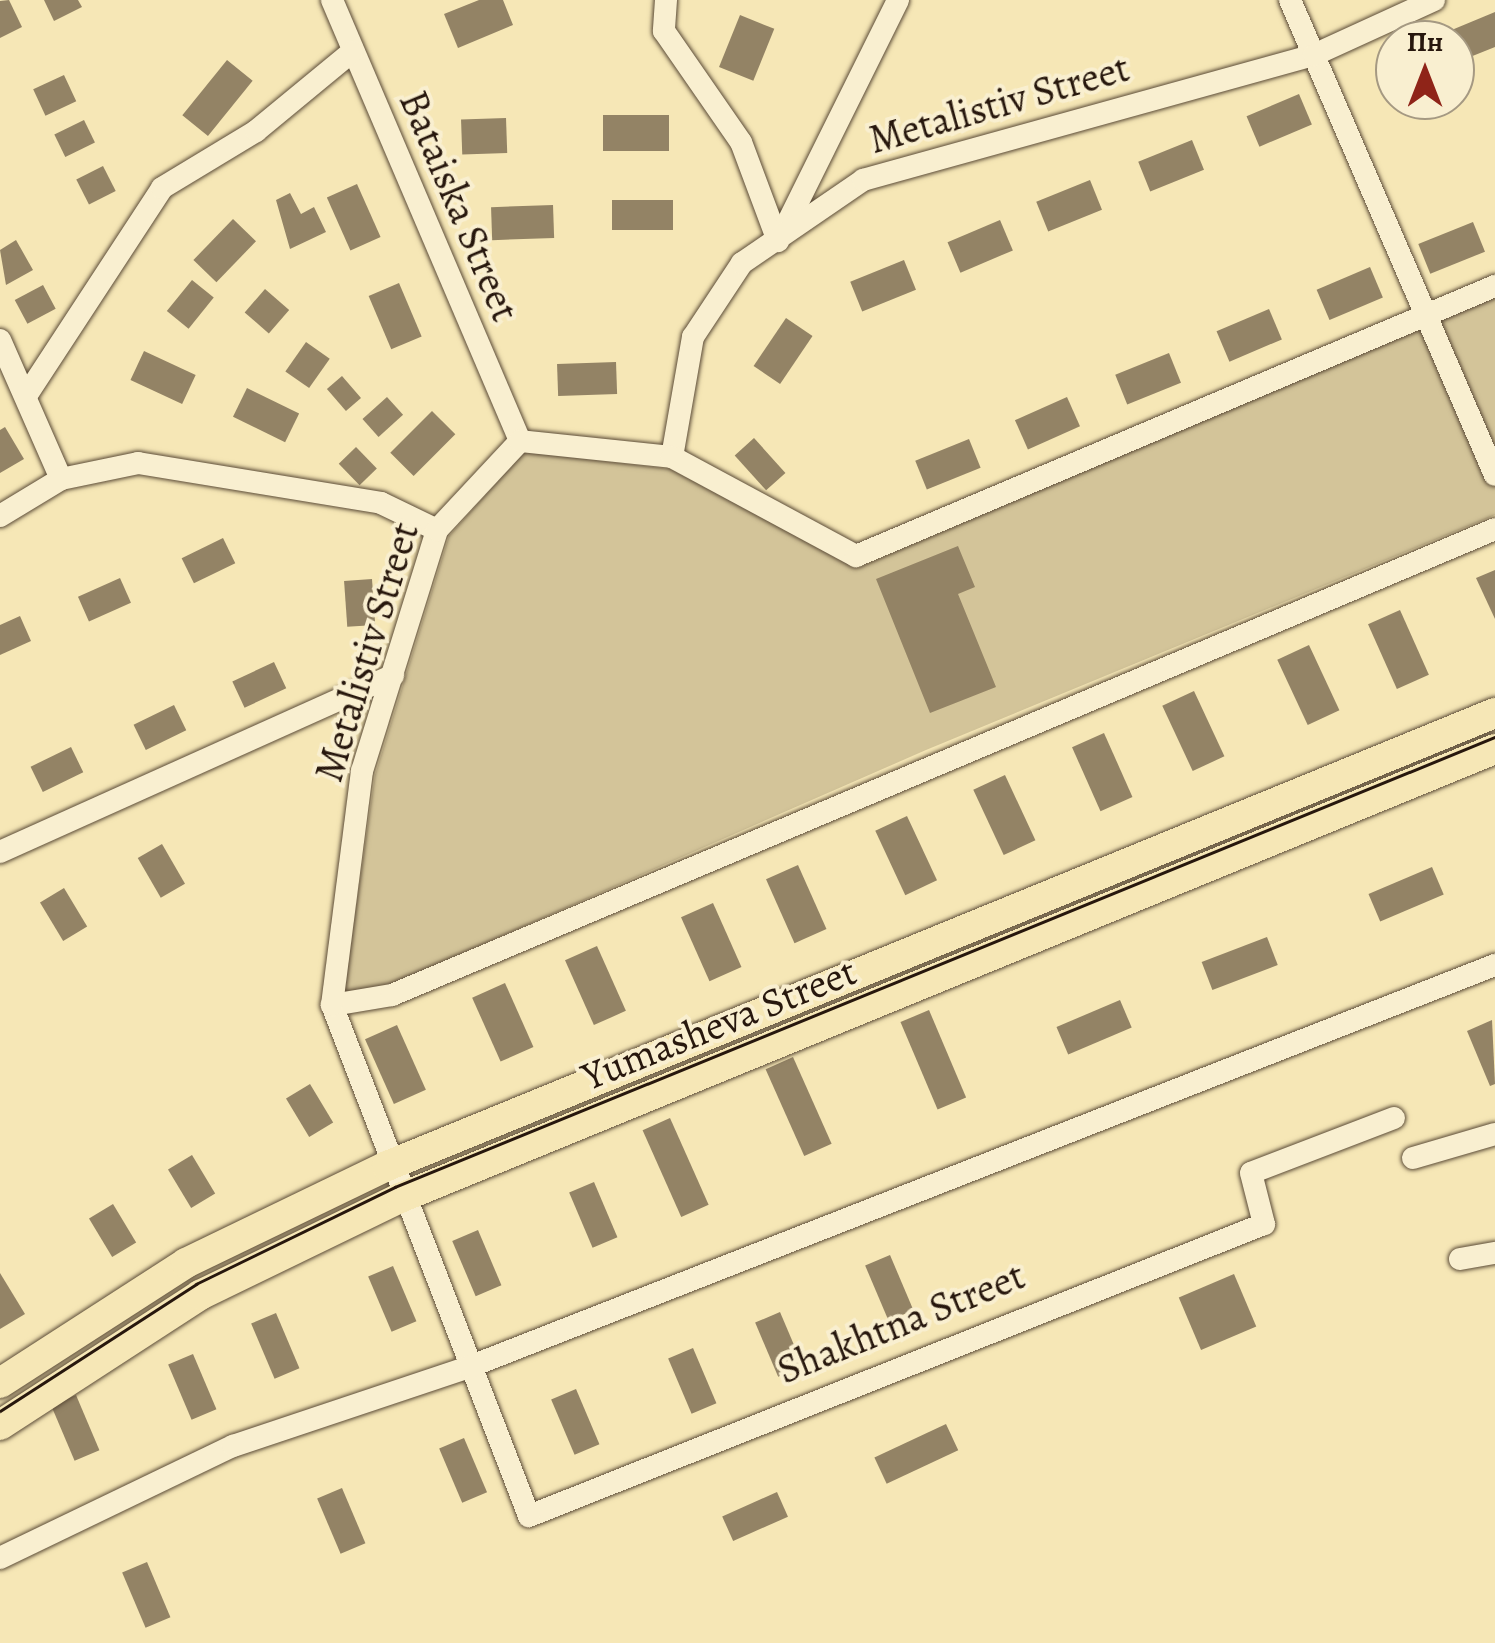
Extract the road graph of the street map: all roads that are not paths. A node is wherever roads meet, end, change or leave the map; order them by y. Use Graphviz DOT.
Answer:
graph roads {
  1 [pos="332,0"];
  2 [pos="666,0"];
  3 [pos="898,0"];
  4 [pos="1290,0"];
  5 [pos="1434,0"];
  6 [pos="352,52"];
  7 [pos="1314,55"];
  8 [pos="778,242"];
  9 [pos="1495,286"];
  10 [pos="1424,317"];
  11 [pos="0,340"];
  12 [pos="28,393"];
  13 [pos="520,441"];
  14 [pos="672,457"];
  15 [pos="1495,475"];
  16 [pos="62,479"];
  17 [pos="0,516"];
  18 [pos="1495,529"];
  19 [pos="437,530"];
  20 [pos="393,674"];
  21 [pos="1495,713"];
  22 [pos="1495,749"];
  23 [pos="0,852"];
  24 [pos="1495,966"];
  25 [pos="332,1004"];
  26 [pos="1394,1118"];
  27 [pos="1495,1134"];
  28 [pos="1412,1158"];
  29 [pos="387,1166"];
  30 [pos="400,1198"];
  31 [pos="1495,1253"];
  32 [pos="1460,1258"];
  33 [pos="469,1367"];
  34 [pos="0,1384"];
  35 [pos="0,1426"];
  36 [pos="0,1558"];
  1 -- 6 [label="street, Bataiska Street"];
  2 -- 8 [label="street"];
  3 -- 8 [label="street"];
  4 -- 7 [label="street"];
  5 -- 7 [label="street, Metalistiv Street"];
  6 -- 12 [label="street"];
  6 -- 13 [label="street, Bataiska Street"];
  7 -- 8 [label="street, Metalistiv Street"];
  7 -- 10 [label="street"];
  8 -- 14 [label="street, Metalistiv Street"];
  9 -- 10 [label="street"];
  10 -- 14 [label="street"];
  10 -- 15 [label="street"];
  11 -- 12 [label="street"];
  12 -- 16 [label="street"];
  13 -- 14 [label="street"];
  13 -- 19 [label="street, Metalistiv Street"];
  16 -- 17 [label="street"];
  16 -- 19 [label="street"];
  18 -- 25 [label="street"];
  19 -- 20 [label="street, Metalistiv Street"];
  20 -- 23 [label="street"];
  20 -- 25 [label="street, Metalistiv Street"];
  21 -- 29 [label="main road, Yumasheva Street"];
  22 -- 30 [label="main road, Yumasheva Street"];
  24 -- 33 [label="street"];
  25 -- 29 [label="street"];
  26 -- 33 [label="street, Shakhtna Street"];
  27 -- 28 [label="street"];
  29 -- 30 [label="street"];
  29 -- 34 [label="main road, Yumasheva Street"];
  30 -- 33 [label="street"];
  30 -- 35 [label="main road, Yumasheva Street"];
  31 -- 32 [label="street"];
  33 -- 36 [label="street"];
}
